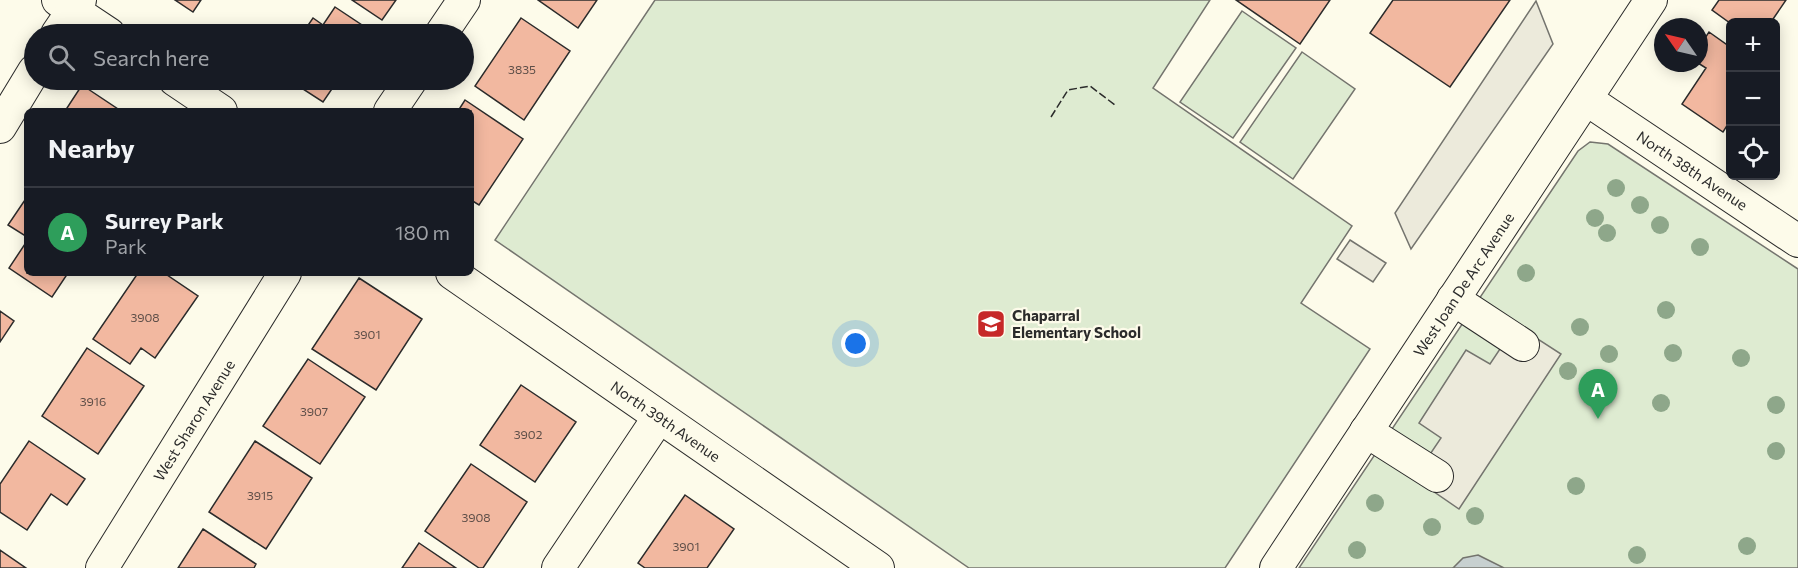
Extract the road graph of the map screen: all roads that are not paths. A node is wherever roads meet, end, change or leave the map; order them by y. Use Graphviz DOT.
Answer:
graph roads {
  1 [pos="464,0"];
  2 [pos="1652,0"];
  3 [pos="67,11"];
  4 [pos="91,24"];
  5 [pos="448,24"];
  6 [pos="24,87"];
  7 [pos="190,90"];
  8 [pos="404,90"];
  9 [pos="1586,99"];
  10 [pos="216,108"];
  11 [pos="392,108"];
  12 [pos="0,127"];
  13 [pos="1798,242"];
  14 [pos="283,276"];
  15 [pos="456,276"];
  16 [pos="1453,300"];
  17 [pos="1523,345"];
  18 [pos="659,417"];
  19 [pos="1366,431"];
  20 [pos="1437,476"];
  21 [pos="102,568"];
  22 [pos="558,568"];
  23 [pos="878,568"];
  24 [pos="1276,568"];
  1 -- 5 [label="street"];
  2 -- 9 [label="street, West Joan De Arc Avenue"];
  3 -- 4 [label="street"];
  6 -- 12 [label="street"];
  7 -- 10 [label="street"];
  8 -- 11 [label="street"];
  9 -- 13 [label="street, North 38th Avenue"];
  9 -- 16 [label="street, West Joan De Arc Avenue"];
  14 -- 21 [label="street, West Sharon Avenue"];
  15 -- 18 [label="street, North 39th Avenue"];
  16 -- 17 [label="street"];
  16 -- 19 [label="street, West Joan De Arc Avenue"];
  18 -- 22 [label="street"];
  18 -- 23 [label="street, North 39th Avenue"];
  19 -- 20 [label="street"];
  19 -- 24 [label="street, West Joan De Arc Avenue"];
}
